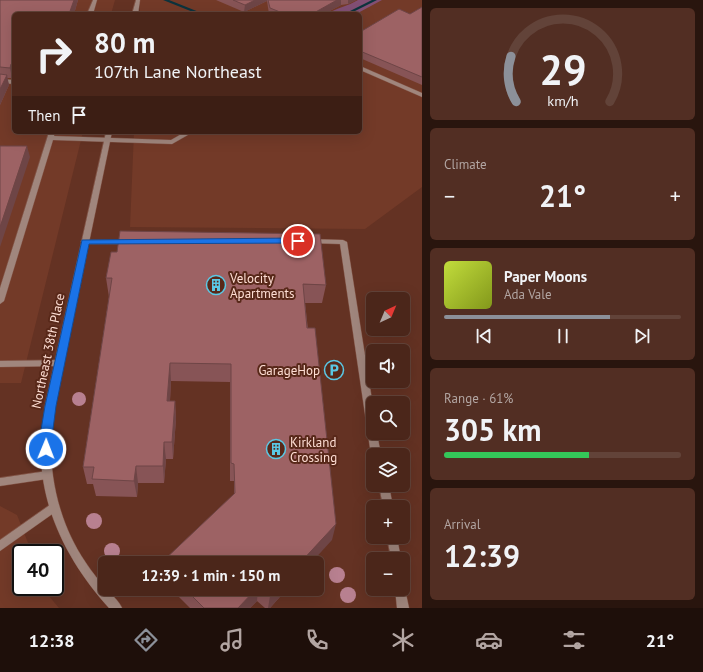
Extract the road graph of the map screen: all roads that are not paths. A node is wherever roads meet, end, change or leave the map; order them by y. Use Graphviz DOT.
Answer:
graph roads {
  1 [pos="95,0"];
  2 [pos="138,0"];
  3 [pos="91,12"];
  4 [pos="135,12"];
  5 [pos="362,69"];
  6 [pos="0,81"];
  7 [pos="12,82"];
  8 [pos="422,95"];
  9 [pos="186,134"];
  10 [pos="51,135"];
  11 [pos="108,135"];
  12 [pos="305,241"];
  13 [pos="85,242"];
  14 [pos="134,242"];
  15 [pos="0,302"];
  16 [pos="60,363"];
  17 [pos="0,364"];
  18 [pos="375,448"];
  19 [pos="47,475"];
  20 [pos="0,482"];
  21 [pos="54,507"];
  22 [pos="0,546"];
  23 [pos="401,596"];
  24 [pos="116,608"];
  25 [pos="403,608"];
  1 -- 3 [label="street"];
  2 -- 4 [label="street"];
  5 -- 8 [label="street"];
  6 -- 7 [label="street"];
  9 -- 11 [label="street"];
  10 -- 11 [label="street"];
  10 -- 15 [label="street"];
  11 -- 13 [label="street, Northeast 38th Place"];
  12 -- 18 [label="street"];
  13 -- 14 [label="street"];
  13 -- 16 [label="street, Northeast 38th Place"];
  16 -- 17 [label="street"];
  16 -- 19 [label="street, Northeast 38th Place"];
  19 -- 20 [label="street"];
  19 -- 21 [label="street, Northeast 38th Place"];
  21 -- 22 [label="street"];
  21 -- 24 [label="street, Northeast 38th Place"];
  23 -- 25 [label="street"];
}
